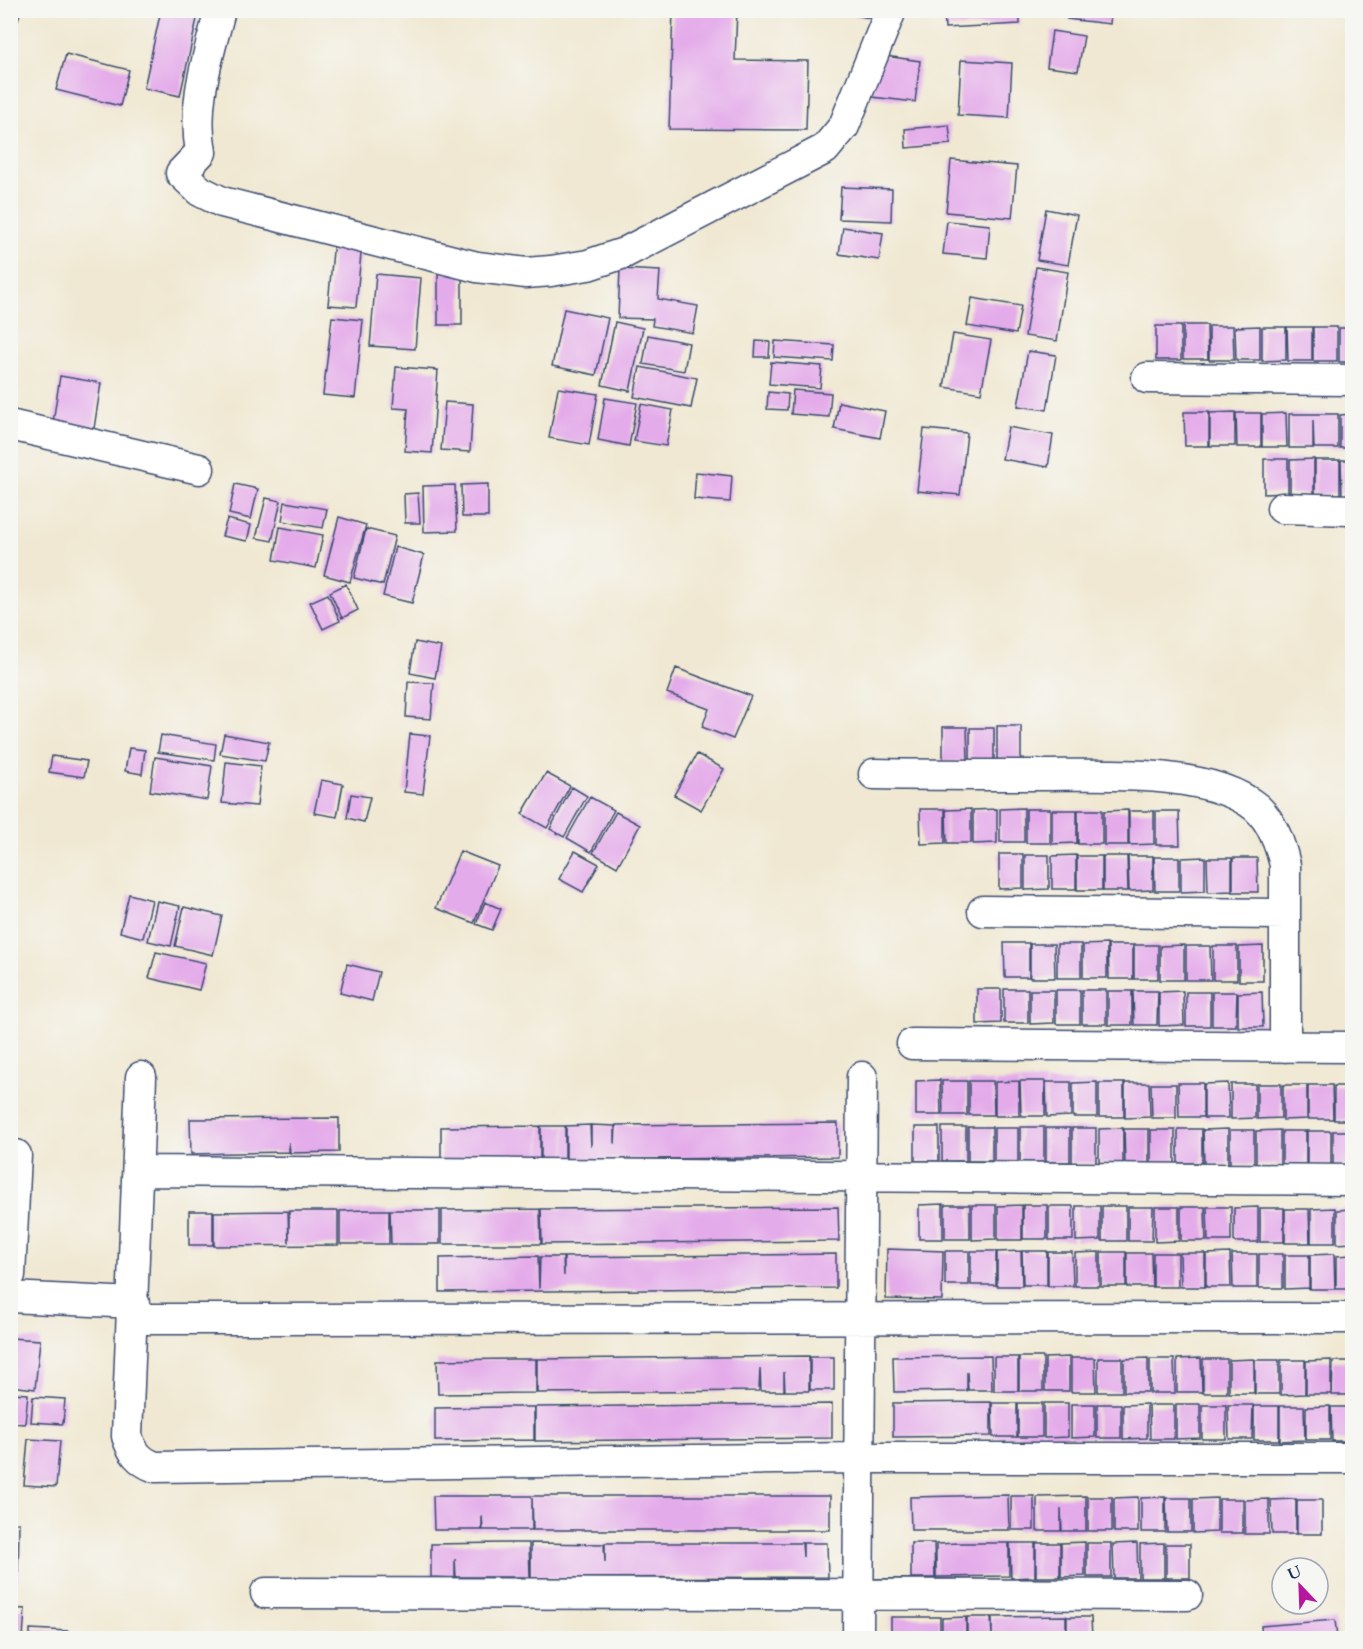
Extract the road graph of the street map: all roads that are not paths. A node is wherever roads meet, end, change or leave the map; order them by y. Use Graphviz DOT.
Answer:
graph roads {
  1 [pos="220,10"];
  2 [pos="891,10"];
  3 [pos="1147,378"];
  4 [pos="1353,380"];
  5 [pos="10,425"];
  6 [pos="199,469"];
  7 [pos="1282,508"];
  8 [pos="1353,510"];
  9 [pos="874,774"];
  10 [pos="983,911"];
  11 [pos="1285,914"];
  12 [pos="912,1044"];
  13 [pos="1285,1047"];
  14 [pos="1353,1047"];
  15 [pos="141,1077"];
  16 [pos="862,1077"];
  17 [pos="16,1155"];
  18 [pos="139,1171"];
  19 [pos="861,1177"];
  20 [pos="1353,1180"];
  21 [pos="10,1275"];
  22 [pos="10,1298"];
  23 [pos="134,1311"];
  24 [pos="860,1318"];
  25 [pos="1353,1318"];
  26 [pos="859,1458"];
  27 [pos="1353,1458"];
  28 [pos="266,1593"];
  29 [pos="858,1594"];
  30 [pos="1187,1595"];
  31 [pos="858,1638"];
  1 -- 2 [label="street"];
  3 -- 4 [label="street"];
  5 -- 6 [label="street"];
  7 -- 8 [label="street"];
  9 -- 11 [label="street"];
  10 -- 11 [label="street"];
  11 -- 13 [label="street"];
  12 -- 13 [label="street"];
  13 -- 14 [label="street"];
  15 -- 18 [label="street"];
  16 -- 19 [label="street"];
  17 -- 21 [label="street"];
  18 -- 19 [label="street"];
  18 -- 23 [label="street"];
  19 -- 20 [label="street"];
  19 -- 24 [label="street"];
  22 -- 23 [label="street"];
  23 -- 24 [label="street"];
  23 -- 26 [label="street"];
  24 -- 25 [label="street"];
  24 -- 26 [label="street"];
  26 -- 27 [label="street"];
  26 -- 29 [label="street"];
  28 -- 29 [label="street"];
  29 -- 30 [label="street"];
  29 -- 31 [label="street"];
}
